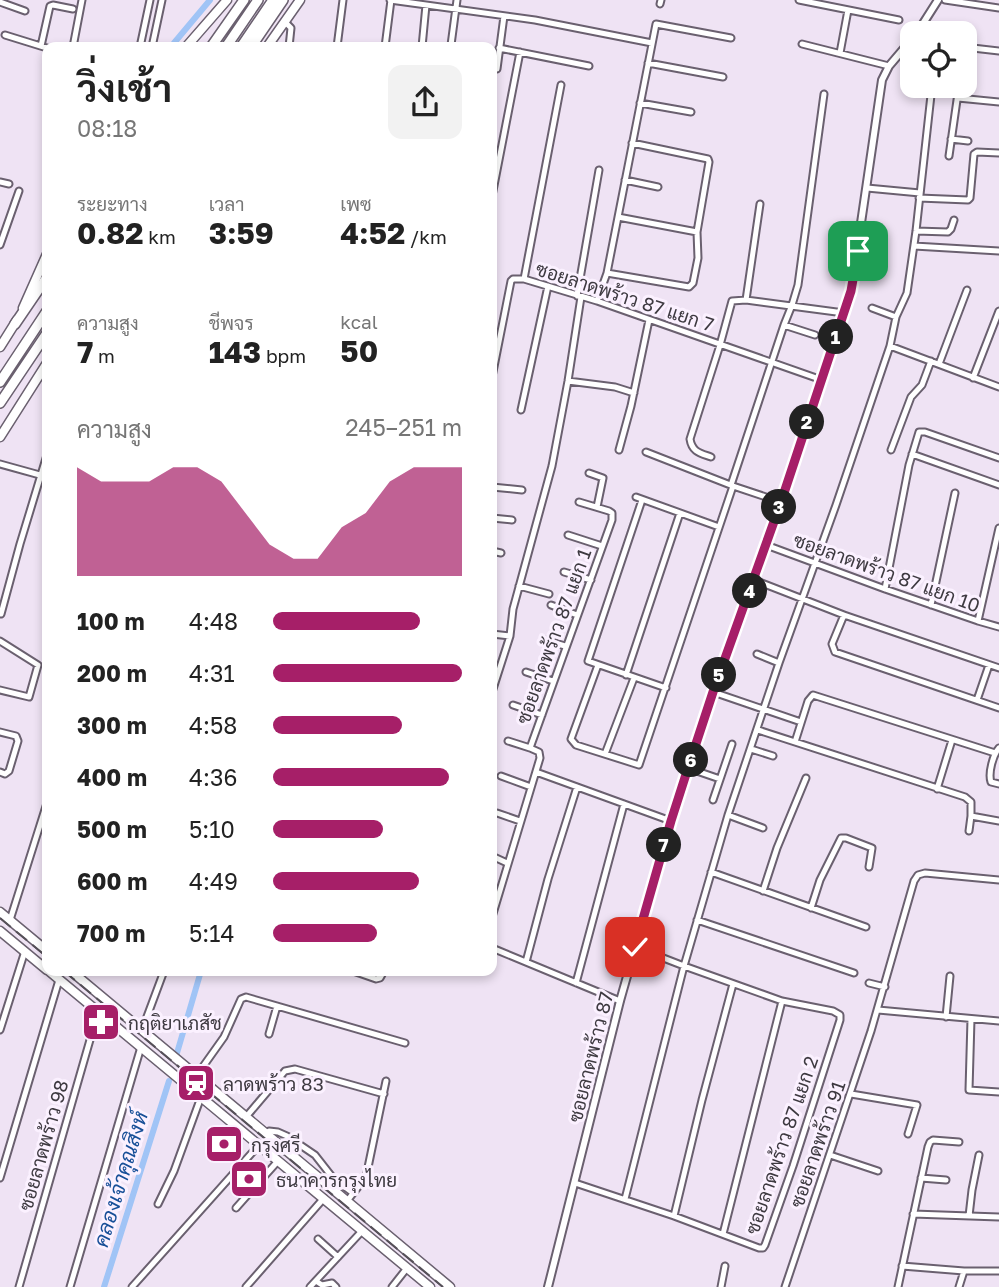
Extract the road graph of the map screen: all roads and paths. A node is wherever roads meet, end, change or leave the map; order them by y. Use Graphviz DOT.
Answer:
graph roads {
  1 [pos="82,0"];
  2 [pos="150,0"];
  3 [pos="162,0"];
  4 [pos="226,0"];
  5 [pos="244,0"];
  6 [pos="258,0"];
  7 [pos="273,0"];
  8 [pos="283,0"];
  9 [pos="300,0"];
  10 [pos="343,0"];
  11 [pos="391,0"];
  12 [pos="457,0"];
  13 [pos="799,0"];
  14 [pos="939,0"];
  15 [pos="945,0"];
  16 [pos="411,1"];
  17 [pos="0,2"];
  18 [pos="426,5"];
  19 [pos="999,8"];
  20 [pos="73,9"];
  21 [pos="456,9"];
  22 [pos="848,10"];
  23 [pos="25,11"];
  24 [pos="504,16"];
  25 [pos="899,20"];
  26 [pos="925,21"];
  27 [pos="285,22"];
  28 [pos="5,35"];
  29 [pos="731,38"];
  30 [pos="45,42"];
  31 [pos="74,42"];
  32 [pos="141,42"];
  33 [pos="153,42"];
  34 [pos="190,42"];
  35 [pos="215,42"];
  36 [pos="229,42"];
  37 [pos="244,42"];
  38 [pos="254,42"];
  39 [pos="271,42"];
  40 [pos="290,42"];
  41 [pos="338,42"];
  42 [pos="386,42"];
  43 [pos="422,42"];
  44 [pos="450,42"];
  45 [pos="652,43"];
  46 [pos="802,44"];
  47 [pos="42,46"];
  48 [pos="499,48"];
  49 [pos="977,48"];
  50 [pos="999,51"];
  51 [pos="520,52"];
  52 [pos="840,52"];
  53 [pos="900,53"];
  54 [pos="648,63"];
  55 [pos="589,66"];
  56 [pos="889,66"];
  57 [pos="497,69"];
  58 [pos="723,77"];
  59 [pos="561,85"];
  60 [pos="824,94"];
  61 [pos="931,98"];
  62 [pos="958,99"];
  63 [pos="999,102"];
  64 [pos="640,103"];
  65 [pos="691,113"];
  66 [pos="951,139"];
  67 [pos="968,141"];
  68 [pos="632,143"];
  69 [pos="999,153"];
  70 [pos="949,156"];
  71 [pos="497,170"];
  72 [pos="599,170"];
  73 [pos="625,180"];
  74 [pos="0,182"];
  75 [pos="9,184"];
  76 [pos="658,187"];
  77 [pos="866,188"];
  78 [pos="19,191"];
  79 [pos="920,196"];
  80 [pos="760,204"];
  81 [pos="618,218"];
  82 [pos="954,220"];
  83 [pos="916,231"];
  84 [pos="696,232"];
  85 [pos="0,246"];
  86 [pos="914,246"];
  87 [pos="999,251"];
  88 [pos="42,265"];
  89 [pos="607,273"];
  90 [pos="524,279"];
  91 [pos="42,284"];
  92 [pos="548,286"];
  93 [pos="967,290"];
  94 [pos="579,296"];
  95 [pos="746,300"];
  96 [pos="597,302"];
  97 [pos="792,305"];
  98 [pos="872,308"];
  99 [pos="999,311"];
  100 [pos="844,313"];
  101 [pos="896,317"];
  102 [pos="42,319"];
  103 [pos="649,320"];
  104 [pos="15,324"];
  105 [pos="784,325"];
  106 [pos="815,335"];
  107 [pos="42,340"];
  108 [pos="720,345"];
  109 [pos="890,346"];
  110 [pos="0,347"];
  111 [pos="497,352"];
  112 [pos="930,361"];
  113 [pos="772,363"];
  114 [pos="939,364"];
  115 [pos="42,371"];
  116 [pos="973,377"];
  117 [pos="822,380"];
  118 [pos="568,381"];
  119 [pos="0,382"];
  120 [pos="999,387"];
  121 [pos="634,393"];
  122 [pos="0,403"];
  123 [pos="521,411"];
  124 [pos="0,438"];
  125 [pos="619,450"];
  126 [pos="891,450"];
  127 [pos="646,452"];
  128 [pos="912,454"];
  129 [pos="711,457"];
  130 [pos="999,458"];
  131 [pos="0,464"];
  132 [pos="589,473"];
  133 [pos="42,475"];
  134 [pos="42,482"];
  135 [pos="999,485"];
  136 [pos="732,486"];
  137 [pos="497,487"];
  138 [pos="522,491"];
  139 [pos="956,493"];
  140 [pos="579,502"];
  141 [pos="781,502"];
  142 [pos="597,506"];
  143 [pos="680,513"];
  144 [pos="497,518"];
  145 [pos="512,520"];
  146 [pos="719,527"];
  147 [pos="999,528"];
  148 [pos="568,535"];
  149 [pos="766,545"];
  150 [pos="602,546"];
  151 [pos="497,552"];
  152 [pos="501,553"];
  153 [pos="815,563"];
  154 [pos="564,572"];
  155 [pos="590,580"];
  156 [pos="754,580"];
  157 [pos="519,586"];
  158 [pos="885,589"];
  159 [pos="549,594"];
  160 [pos="802,599"];
  161 [pos="551,605"];
  162 [pos="931,605"];
  163 [pos="1,614"];
  164 [pos="577,615"];
  165 [pos="844,615"];
  166 [pos="978,621"];
  167 [pos="999,627"];
  168 [pos="497,635"];
  169 [pos="510,636"];
  170 [pos="545,640"];
  171 [pos="0,641"];
  172 [pos="565,646"];
  173 [pos="757,654"];
  174 [pos="779,663"];
  175 [pos="989,665"];
  176 [pos="598,666"];
  177 [pos="999,668"];
  178 [pos="526,671"];
  179 [pos="626,675"];
  180 [pos="497,676"];
  181 [pos="634,678"];
  182 [pos="553,681"];
  183 [pos="666,688"];
  184 [pos="0,690"];
  185 [pos="713,692"];
  186 [pos="976,700"];
  187 [pos="513,705"];
  188 [pos="999,708"];
  189 [pos="764,710"];
  190 [pos="541,715"];
  191 [pos="801,722"];
  192 [pos="758,730"];
  193 [pos="0,732"];
  194 [pos="951,740"];
  195 [pos="508,741"];
  196 [pos="795,742"];
  197 [pos="732,744"];
  198 [pos="530,748"];
  199 [pos="751,749"];
  200 [pos="997,750"];
  201 [pos="605,754"];
  202 [pos="773,756"];
  203 [pos="688,768"];
  204 [pos="0,772"];
  205 [pos="536,772"];
  206 [pos="501,776"];
  207 [pos="806,778"];
  208 [pos="720,779"];
  209 [pos="999,784"];
  210 [pos="531,787"];
  211 [pos="576,787"];
  212 [pos="937,789"];
  213 [pos="713,800"];
  214 [pos="624,804"];
  215 [pos="497,813"];
  216 [pos="729,815"];
  217 [pos="971,816"];
  218 [pos="42,819"];
  219 [pos="520,821"];
  220 [pos="671,821"];
  221 [pos="999,821"];
  222 [pos="764,828"];
  223 [pos="969,831"];
  224 [pos="497,858"];
  225 [pos="507,863"];
  226 [pos="869,867"];
  227 [pos="711,872"];
  228 [pos="999,880"];
  229 [pos="763,891"];
  230 [pos="497,892"];
  231 [pos="811,908"];
  232 [pos="0,912"];
  233 [pos="10,920"];
  234 [pos="697,920"];
  235 [pos="866,927"];
  236 [pos="0,930"];
  237 [pos="42,947"];
  238 [pos="635,947"];
  239 [pos="497,950"];
  240 [pos="25,951"];
  241 [pos="527,962"];
  242 [pos="42,966"];
  243 [pos="684,966"];
  244 [pos="854,973"];
  245 [pos="54,976"];
  246 [pos="78,976"];
  247 [pos="162,976"];
  248 [pos="950,976"];
  249 [pos="59,980"];
  250 [pos="576,983"];
  251 [pos="869,983"];
  252 [pos="733,984"];
  253 [pos="885,987"];
  254 [pos="782,1000"];
  255 [pos="620,1001"];
  256 [pos="277,1006"];
  257 [pos="878,1010"];
  258 [pos="98,1012"];
  259 [pos="946,1017"];
  260 [pos="971,1019"];
  261 [pos="999,1021"];
  262 [pos="0,1030"];
  263 [pos="142,1030"];
  264 [pos="269,1034"];
  265 [pos="405,1043"];
  266 [pos="141,1047"];
  267 [pos="197,1075"];
  268 [pos="386,1081"];
  269 [pos="999,1092"];
  270 [pos="384,1094"];
  271 [pos="851,1094"];
  272 [pos="201,1097"];
  273 [pos="246,1117"];
  274 [pos="266,1133"];
  275 [pos="908,1134"];
  276 [pos="959,1142"];
  277 [pos="259,1144"];
  278 [pos="830,1155"];
  279 [pos="979,1155"];
  280 [pos="278,1161"];
  281 [pos="878,1171"];
  282 [pos="0,1178"];
  283 [pos="921,1178"];
  284 [pos="947,1180"];
  285 [pos="575,1184"];
  286 [pos="354,1193"];
  287 [pos="324,1198"];
  288 [pos="625,1199"];
  289 [pos="347,1201"];
  290 [pos="158,1204"];
  291 [pos="236,1208"];
  292 [pos="914,1214"];
  293 [pos="674,1216"];
  294 [pos="969,1216"];
  295 [pos="999,1217"];
  296 [pos="362,1231"];
  297 [pos="723,1234"];
  298 [pos="318,1239"];
  299 [pos="338,1257"];
  300 [pos="725,1266"];
  301 [pos="902,1266"];
  302 [pos="407,1268"];
  303 [pos="964,1270"];
  304 [pos="999,1271"];
  305 [pos="316,1281"];
  306 [pos="19,1287"];
  307 [pos="70,1287"];
  308 [pos="132,1287"];
  309 [pos="246,1287"];
  310 [pos="310,1287"];
  311 [pos="336,1287"];
  312 [pos="392,1287"];
  313 [pos="430,1287"];
  314 [pos="450,1287"];
  315 [pos="548,1287"];
  316 [pos="721,1287"];
  317 [pos="785,1287"];
  318 [pos="898,1287"];
  319 [pos="959,1287"];
  1 -- 31 [label="street"];
  2 -- 32 [label="street"];
  3 -- 33 [label="street"];
  4 -- 34 [label="main road"];
  5 -- 35 [label="highway"];
  6 -- 36 [label="highway"];
  7 -- 37 [label="highway"];
  8 -- 38 [label="highway"];
  9 -- 27 [label="main road"];
  10 -- 41 [label="street"];
  11 -- 16 [label="street"];
  11 -- 42 [label="street"];
  12 -- 21 [label="street"];
  13 -- 22 [label="street"];
  14 -- 26 [label="street"];
  15 -- 19 [label="street"];
  16 -- 18 [label="street"];
  17 -- 23 [label="street"];
  18 -- 21 [label="street"];
  18 -- 43 [label="street"];
  20 -- 30 [label="street"];
  21 -- 24 [label="street"];
  21 -- 44 [label="street"];
  22 -- 25 [label="street"];
  22 -- 52 [label="street"];
  24 -- 45 [label="street"];
  24 -- 48 [label="street"];
  27 -- 39 [label="main road"];
  27 -- 40 [label="street"];
  28 -- 47 [label="street"];
  29 -- 45 [label="street"];
  45 -- 54 [label="street"];
  46 -- 52 [label="street"];
  48 -- 51 [label="street"];
  48 -- 57 [label="street"];
  49 -- 50 [label="street"];
  51 -- 55 [label="street"];
  51 -- 71 [label="street"];
  52 -- 56 [label="street"];
  53 -- 56 [label="street, ซอยลาดพร้าว 87"];
  54 -- 58 [label="street"];
  54 -- 64 [label="street"];
  56 -- 77 [label="street, ซอยลาดพร้าว 87"];
  59 -- 90 [label="street"];
  60 -- 97 [label="street"];
  61 -- 79 [label="street"];
  62 -- 63 [label="street"];
  62 -- 66 [label="street"];
  64 -- 65 [label="street"];
  64 -- 68 [label="street"];
  66 -- 67 [label="street"];
  66 -- 70 [label="street"];
  68 -- 73 [label="street"];
  68 -- 84 [label="street"];
  69 -- 79 [label="street"];
  72 -- 94 [label="street"];
  73 -- 76 [label="street"];
  73 -- 81 [label="street"];
  74 -- 75 [label="street"];
  77 -- 79 [label="street"];
  77 -- 100 [label="street, ซอยลาดพร้าว 87"];
  78 -- 85 [label="street"];
  79 -- 83 [label="street"];
  80 -- 95 [label="street"];
  81 -- 84 [label="street"];
  81 -- 89 [label="street"];
  82 -- 83 [label="street"];
  83 -- 86 [label="street"];
  84 -- 89 [label="street"];
  86 -- 87 [label="street"];
  86 -- 101 [label="street"];
  88 -- 104 [label="main road"];
  89 -- 96 [label="street"];
  90 -- 92 [label="street, ซอยลาดพร้าว 87 แยก 7"];
  90 -- 111 [label="street, ซอยลาดพร้าว 87 แยก 7"];
  91 -- 104 [label="highway"];
  92 -- 94 [label="street, ซอยลาดพร้าว 87 แยก 7"];
  92 -- 123 [label="street"];
  93 -- 114 [label="street"];
  94 -- 96 [label="street, ซอยลาดพร้าว 87 แยก 7"];
  94 -- 118 [label="street"];
  95 -- 97 [label="street"];
  95 -- 108 [label="street"];
  96 -- 103 [label="street, ซอยลาดพร้าว 87 แยก 7"];
  97 -- 100 [label="street"];
  97 -- 105 [label="street"];
  98 -- 101 [label="street"];
  99 -- 116 [label="street"];
  100 -- 117 [label="street, ซอยลาดพร้าว 87"];
  101 -- 109 [label="street"];
  102 -- 119 [label="highway"];
  103 -- 108 [label="street, ซอยลาดพร้าว 87 แยก 7"];
  103 -- 121 [label="street"];
  104 -- 110 [label="main road"];
  105 -- 106 [label="street"];
  105 -- 113 [label="street"];
  107 -- 122 [label="highway"];
  108 -- 113 [label="street, ซอยลาดพร้าว 87 แยก 7"];
  108 -- 129 [label="street"];
  109 -- 112 [label="street"];
  109 -- 153 [label="street"];
  112 -- 114 [label="street"];
  112 -- 126 [label="street"];
  113 -- 117 [label="street, ซอยลาดพร้าว 87 แยก 7"];
  113 -- 136 [label="street"];
  114 -- 116 [label="street"];
  115 -- 124 [label="main road"];
  116 -- 120 [label="street"];
  117 -- 141 [label="street, ซอยลาดพร้าว 87"];
  118 -- 121 [label="street"];
  118 -- 157 [label="street"];
  121 -- 125 [label="street"];
  127 -- 136 [label="street"];
  128 -- 130 [label="street"];
  128 -- 135 [label="street"];
  128 -- 158 [label="street"];
  131 -- 133 [label="street"];
  132 -- 142 [label="street"];
  134 -- 163 [label="street"];
  136 -- 141 [label="street"];
  136 -- 146 [label="street"];
  137 -- 138 [label="street"];
  139 -- 162 [label="street"];
  140 -- 142 [label="street"];
  141 -- 149 [label="street, ซอยลาดพร้าว 87"];
  142 -- 150 [label="street, ซอยลาดพร้าว 87 แยก 1"];
  143 -- 146 [label="street"];
  143 -- 176 [label="street"];
  143 -- 179 [label="street"];
  144 -- 145 [label="street"];
  146 -- 183 [label="street"];
  147 -- 166 [label="street"];
  148 -- 150 [label="street"];
  149 -- 153 [label="street, ซอยลาดพร้าว 87 แยก 10"];
  149 -- 156 [label="street, ซอยลาดพร้าว 87"];
  150 -- 155 [label="street, ซอยลาดพร้าว 87 แยก 1"];
  151 -- 152 [label="street"];
  153 -- 158 [label="street, ซอยลาดพร้าว 87 แยก 10"];
  153 -- 160 [label="street"];
  154 -- 155 [label="street"];
  155 -- 164 [label="street, ซอยลาดพร้าว 87 แยก 1"];
  156 -- 160 [label="street"];
  156 -- 185 [label="street, ซอยลาดพร้าว 87"];
  157 -- 159 [label="street"];
  157 -- 169 [label="street"];
  158 -- 162 [label="street, ซอยลาดพร้าว 87 แยก 10"];
  160 -- 165 [label="street"];
  160 -- 174 [label="street"];
  161 -- 164 [label="street"];
  162 -- 166 [label="street, ซอยลาดพร้าว 87 แยก 10"];
  164 -- 172 [label="street, ซอยลาดพร้าว 87 แยก 1"];
  165 -- 175 [label="street"];
  165 -- 186 [label="street"];
  166 -- 167 [label="street, ซอยลาดพร้าว 87 แยก 10"];
  168 -- 169 [label="street"];
  169 -- 180 [label="street"];
  170 -- 172 [label="street"];
  171 -- 184 [label="street"];
  172 -- 182 [label="street, ซอยลาดพร้าว 87 แยก 1"];
  173 -- 174 [label="street"];
  174 -- 189 [label="street"];
  175 -- 177 [label="street"];
  175 -- 186 [label="street"];
  176 -- 179 [label="street"];
  176 -- 201 [label="street"];
  178 -- 182 [label="street"];
  179 -- 181 [label="street"];
  181 -- 183 [label="street"];
  181 -- 201 [label="street"];
  182 -- 190 [label="street, ซอยลาดพร้าว 87 แยก 1"];
  183 -- 201 [label="street"];
  185 -- 189 [label="street"];
  185 -- 203 [label="street, ซอยลาดพร้าว 87"];
  186 -- 188 [label="street"];
  187 -- 190 [label="street"];
  189 -- 191 [label="street"];
  189 -- 192 [label="street"];
  190 -- 198 [label="street, ซอยลาดพร้าว 87 แยก 1"];
  191 -- 194 [label="street"];
  191 -- 196 [label="street"];
  192 -- 196 [label="street"];
  192 -- 199 [label="street"];
  193 -- 204 [label="street"];
  194 -- 200 [label="street"];
  194 -- 212 [label="street"];
  195 -- 198 [label="street"];
  196 -- 212 [label="street"];
  197 -- 208 [label="street"];
  198 -- 205 [label="street, ซอยลาดพร้าว 87 แยก 1"];
  199 -- 202 [label="street"];
  199 -- 216 [label="street"];
  200 -- 209 [label="street"];
  203 -- 208 [label="street"];
  203 -- 220 [label="street, ซอยลาดพร้าว 87"];
  205 -- 210 [label="street"];
  205 -- 211 [label="street"];
  206 -- 210 [label="street"];
  207 -- 229 [label="street"];
  208 -- 213 [label="street"];
  210 -- 219 [label="street"];
  211 -- 214 [label="street"];
  211 -- 241 [label="street"];
  212 -- 217 [label="street"];
  214 -- 220 [label="street"];
  214 -- 250 [label="street, ซอยลาดพร้าว 87"];
  215 -- 219 [label="street"];
  216 -- 222 [label="street"];
  216 -- 227 [label="street"];
  217 -- 221 [label="street"];
  217 -- 223 [label="street"];
  218 -- 233 [label="street"];
  219 -- 225 [label="street"];
  220 -- 238 [label="street, ซอยลาดพร้าว 87"];
  224 -- 225 [label="street"];
  225 -- 230 [label="street"];
  226 -- 231 [label="street"];
  227 -- 229 [label="street"];
  227 -- 234 [label="street"];
  228 -- 253 [label="street, ซอยลาดพร้าว 91"];
  229 -- 231 [label="street"];
  231 -- 235 [label="street"];
  232 -- 233 [label="main road"];
  233 -- 237 [label="main road"];
  234 -- 243 [label="street"];
  234 -- 244 [label="street"];
  236 -- 240 [label="main road"];
  238 -- 243 [label="street"];
  238 -- 255 [label="street, ซอยลาดพร้าว 87"];
  239 -- 241 [label="street"];
  240 -- 242 [label="main road"];
  240 -- 262 [label="street"];
  241 -- 250 [label="street"];
  243 -- 252 [label="street"];
  243 -- 288 [label="street"];
  245 -- 249 [label="main road"];
  246 -- 263 [label="main road"];
  247 -- 263 [label="street"];
  248 -- 259 [label="street"];
  249 -- 258 [label="main road"];
  249 -- 282 [label="street"];
  250 -- 255 [label="street"];
  251 -- 253 [label="street"];
  252 -- 254 [label="street"];
  252 -- 293 [label="street"];
  253 -- 257 [label="street, ซอยลาดพร้าว 91"];
  254 -- 297 [label="street"];
  254 -- 297 [label="street, ซอยลาดพร้าว 87 แยก 2"];
  255 -- 285 [label="street, ซอยลาดพร้าว 87"];
  256 -- 264 [label="street"];
  256 -- 265 [label="street"];
  256 -- 267 [label="street"];
  257 -- 259 [label="street"];
  257 -- 271 [label="street, ซอยลาดพร้าว 91"];
  258 -- 266 [label="main road"];
  258 -- 306 [label="street, ซอยลาดพร้าว 98"];
  259 -- 260 [label="street"];
  260 -- 261 [label="street"];
  260 -- 269 [label="street"];
  263 -- 267 [label="main road"];
  266 -- 272 [label="main road"];
  266 -- 307 [label="street"];
  267 -- 273 [label="main road"];
  268 -- 270 [label="street"];
  270 -- 273 [label="street"];
  270 -- 286 [label="street"];
  271 -- 275 [label="street"];
  271 -- 278 [label="street, ซอยลาดพร้าว 91"];
  272 -- 277 [label="main road"];
  272 -- 290 [label="street"];
  273 -- 274 [label="main road"];
  274 -- 286 [label="street"];
  274 -- 289 [label="main road"];
  276 -- 283 [label="street"];
  277 -- 280 [label="main road"];
  277 -- 308 [label="street"];
  278 -- 281 [label="street"];
  278 -- 317 [label="street, ซอยลาดพร้าว 91"];
  279 -- 294 [label="street"];
  280 -- 287 [label="main road"];
  280 -- 291 [label="street"];
  283 -- 284 [label="street"];
  283 -- 292 [label="street"];
  285 -- 288 [label="street, ซอยลาดพร้าว 87 แยก 2"];
  285 -- 315 [label="street, ซอยลาดพร้าว 87"];
  286 -- 289 [label="street"];
  287 -- 296 [label="main road"];
  287 -- 309 [label="street"];
  288 -- 293 [label="street, ซอยลาดพร้าว 87 แยก 2"];
  289 -- 314 [label="main road"];
  292 -- 294 [label="street"];
  292 -- 301 [label="street"];
  293 -- 297 [label="street, ซอยลาดพร้าว 87 แยก 2"];
  294 -- 295 [label="street"];
  296 -- 299 [label="street"];
  296 -- 302 [label="main road"];
  298 -- 299 [label="street"];
  299 -- 305 [label="street"];
  300 -- 316 [label="street"];
  301 -- 303 [label="street"];
  301 -- 318 [label="street"];
  302 -- 312 [label="street"];
  302 -- 313 [label="main road"];
  303 -- 304 [label="street"];
  303 -- 319 [label="street"];
  305 -- 310 [label="street"];
  305 -- 311 [label="street"];
}
